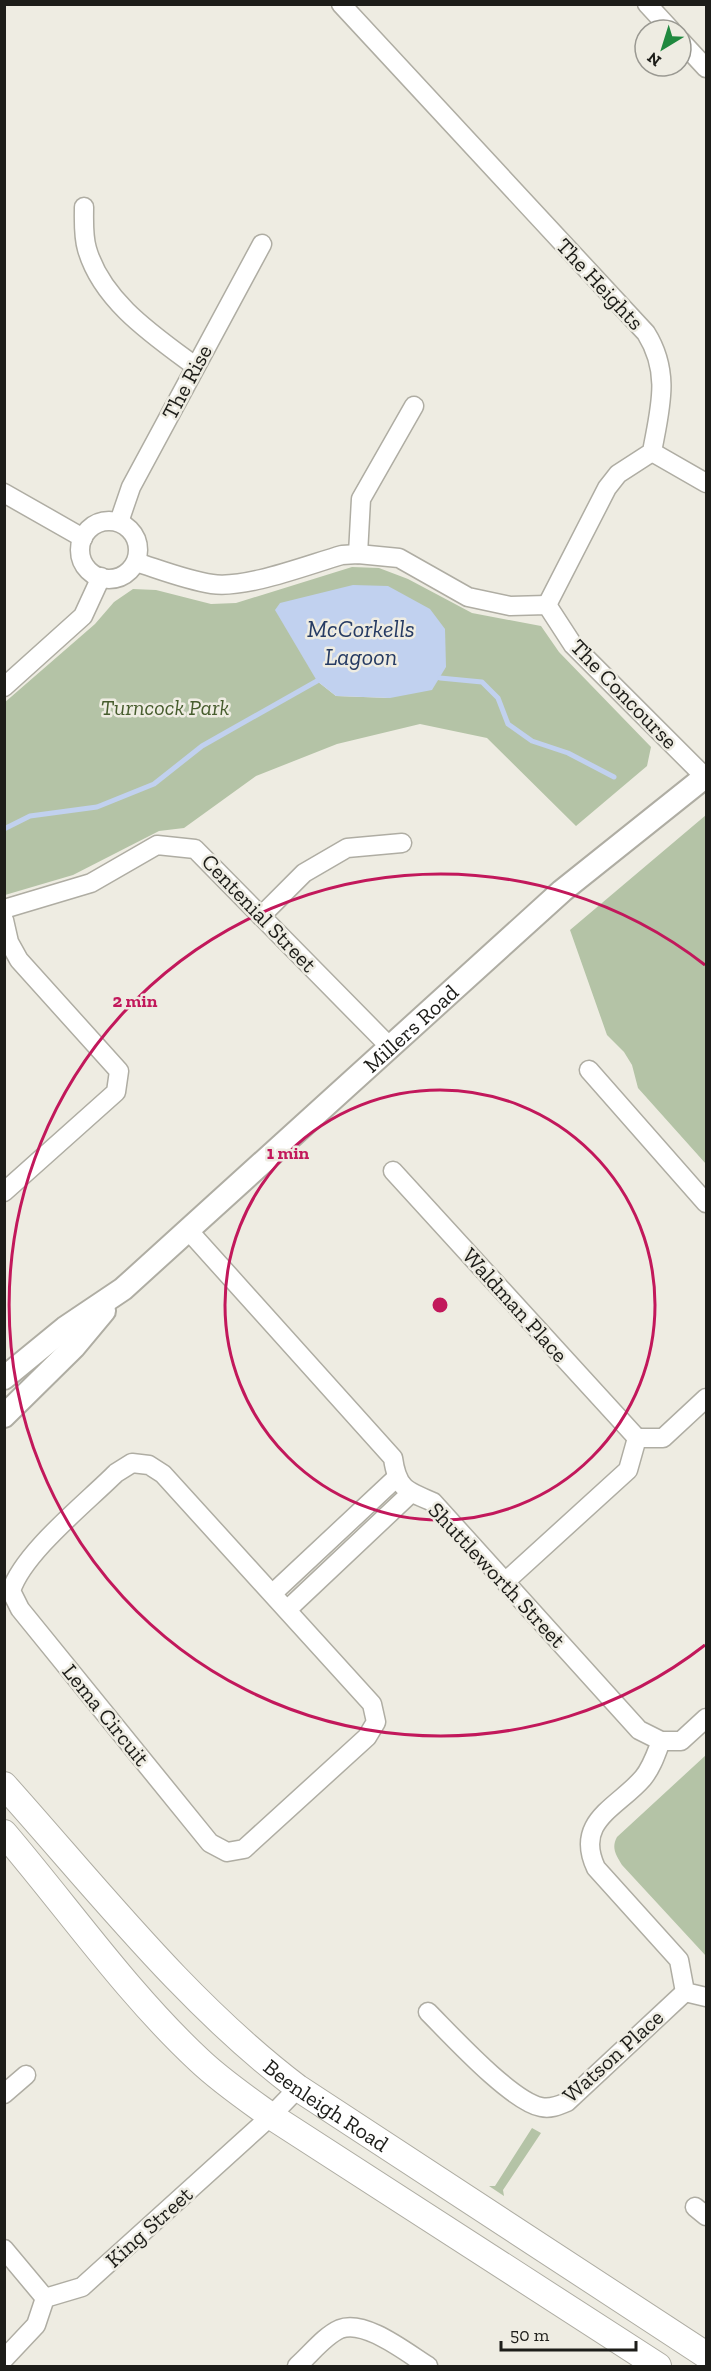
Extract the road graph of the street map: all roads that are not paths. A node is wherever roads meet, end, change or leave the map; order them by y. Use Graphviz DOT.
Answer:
graph roads {
  1 [pos="341,4"];
  2 [pos="647,4"];
  3 [pos="660,18"];
  4 [pos="693,53"];
  5 [pos="706,68"];
  6 [pos="84,207"];
  7 [pos="262,244"];
  8 [pos="195,366"];
  9 [pos="414,405"];
  10 [pos="652,452"];
  11 [pos="706,483"];
  12 [pos="4,493"];
  13 [pos="119,522"];
  14 [pos="83,538"];
  15 [pos="358,554"];
  16 [pos="136,561"];
  17 [pos="101,577"];
  18 [pos="547,605"];
  19 [pos="4,687"];
  20 [pos="706,776"];
  21 [pos="402,843"];
  22 [pos="4,909"];
  23 [pos="261,916"];
  24 [pos="4,920"];
  25 [pos="390,1047"];
  26 [pos="589,1070"];
  27 [pos="393,1171"];
  28 [pos="4,1192"];
  29 [pos="706,1203"];
  30 [pos="188,1230"];
  31 [pos="123,1289"];
  32 [pos="4,1378"];
  33 [pos="706,1398"];
  34 [pos="4,1416"];
  35 [pos="636,1438"];
  36 [pos="396,1478"];
  37 [pos="411,1493"];
  38 [pos="506,1581"];
  39 [pos="273,1593"];
  40 [pos="288,1609"];
  41 [pos="706,1718"];
  42 [pos="661,1741"];
  43 [pos="4,1785"];
  44 [pos="4,1833"];
  45 [pos="685,1992"];
  46 [pos="706,1997"];
  47 [pos="428,2012"];
  48 [pos="26,2075"];
  49 [pos="298,2088"];
  50 [pos="4,2094"];
  51 [pos="271,2116"];
  52 [pos="4,2249"];
  53 [pos="45,2298"];
  54 [pos="679,2337"];
  55 [pos="706,2341"];
  56 [pos="706,2355"];
  57 [pos="4,2359"];
  58 [pos="297,2367"];
  59 [pos="428,2367"];
  60 [pos="658,2367"];
  1 -- 10 [label="street, The Heights"];
  2 -- 3 [label="street"];
  4 -- 5 [label="street"];
  6 -- 8 [label="street"];
  7 -- 8 [label="street, The Rise"];
  8 -- 13 [label="street, The Rise"];
  9 -- 15 [label="street"];
  10 -- 11 [label="street"];
  10 -- 18 [label="street"];
  12 -- 14 [label="street"];
  13 -- 14 [label="street"];
  13 -- 16 [label="street"];
  14 -- 17 [label="street"];
  15 -- 16 [label="street"];
  15 -- 18 [label="street"];
  16 -- 17 [label="street"];
  17 -- 19 [label="street"];
  18 -- 20 [label="street, The Concourse"];
  20 -- 25 [label="street, Millers Road"];
  21 -- 23 [label="street"];
  22 -- 23 [label="street, Centenial Street"];
  23 -- 25 [label="street, Centenial Street"];
  24 -- 28 [label="street"];
  25 -- 30 [label="street, Millers Road"];
  26 -- 29 [label="street"];
  27 -- 35 [label="street, Waldman Place"];
  30 -- 31 [label="street, Millers Road"];
  30 -- 36 [label="street, Shuttleworth Street"];
  31 -- 32 [label="street, Millers Road"];
  31 -- 34 [label="street, Millers Road"];
  33 -- 35 [label="street"];
  35 -- 38 [label="street"];
  36 -- 37 [label="street, Shuttleworth Street"];
  36 -- 39 [label="street"];
  37 -- 38 [label="street, Shuttleworth Street"];
  37 -- 40 [label="street"];
  38 -- 42 [label="street, Shuttleworth Street"];
  39 -- 40 [label="street, Lema Circuit"];
  39 -- 40 [label="street, Lema Circuit"];
  41 -- 42 [label="street"];
  42 -- 45 [label="street"];
  43 -- 49 [label="main road, Beenleigh Road"];
  44 -- 51 [label="main road, Beenleigh Road"];
  45 -- 46 [label="street"];
  45 -- 47 [label="street, Watson Place"];
  48 -- 50 [label="street"];
  49 -- 51 [label="street, King Street"];
  49 -- 54 [label="main road, Beenleigh Road"];
  51 -- 53 [label="street, King Street"];
  51 -- 60 [label="main road, Beenleigh Road"];
  52 -- 53 [label="street"];
  53 -- 57 [label="street"];
  54 -- 55 [label="street"];
  54 -- 56 [label="main road, Beenleigh Road"];
  58 -- 59 [label="street"];
}
